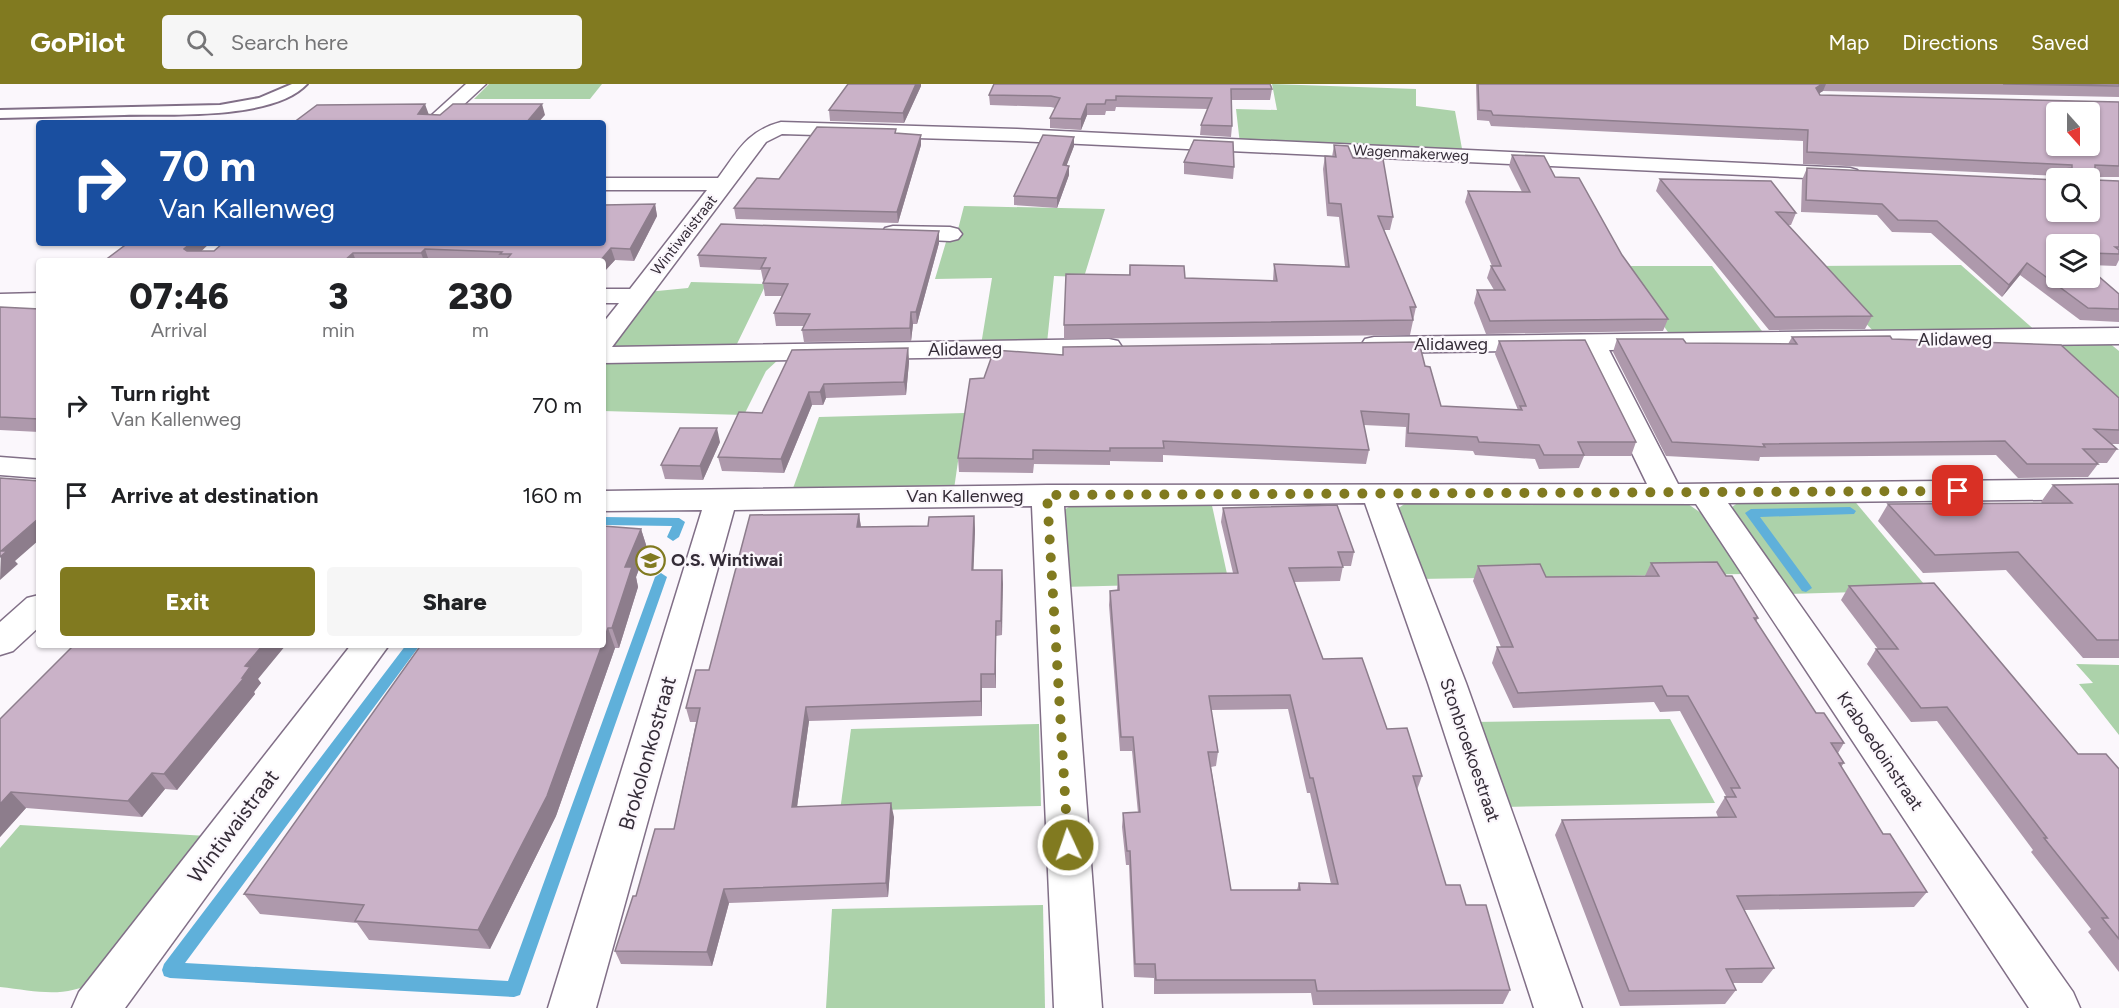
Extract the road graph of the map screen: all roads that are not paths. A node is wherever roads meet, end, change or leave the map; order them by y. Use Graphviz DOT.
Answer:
graph roads {
  1 [pos="301,84"];
  2 [pos="477,84"];
  3 [pos="0,114"];
  4 [pos="436,120"];
  5 [pos="767,132"];
  6 [pos="1872,175"];
  7 [pos="606,184"];
  8 [pos="724,184"];
  9 [pos="691,226"];
  10 [pos="714,227"];
  11 [pos="867,232"];
  12 [pos="950,234"];
  13 [pos="606,296"];
  14 [pos="637,296"];
  15 [pos="36,301"];
  16 [pos="0,302"];
  17 [pos="2119,336"];
  18 [pos="606,337"];
  19 [pos="1592,343"];
  20 [pos="1353,345"];
  21 [pos="1137,347"];
  22 [pos="606,355"];
  23 [pos="0,466"];
  24 [pos="36,469"];
  25 [pos="2119,489"];
  26 [pos="1377,493"];
  27 [pos="1686,494"];
  28 [pos="1047,495"];
  29 [pos="721,498"];
  30 [pos="606,501"];
  31 [pos="36,610"];
  32 [pos="0,642"];
  33 [pos="369,648"];
  34 [pos="96,1008"];
  35 [pos="572,1008"];
  36 [pos="1078,1008"];
  37 [pos="1558,1008"];
  38 [pos="2056,1008"];
  1 -- 3 [label="lane"];
  2 -- 4 [label="street"];
  5 -- 6 [label="street, Wagenmakerweg"];
  5 -- 8 [label="street, Wintiwaistraat"];
  7 -- 8 [label="street"];
  8 -- 9 [label="street, Wintiwaistraat"];
  9 -- 10 [label="street"];
  9 -- 14 [label="street, Wintiwaistraat"];
  11 -- 12 [label="street"];
  13 -- 14 [label="street"];
  14 -- 18 [label="street, Wintiwaistraat"];
  15 -- 16 [label="street"];
  17 -- 19 [label="street, Alidaweg"];
  19 -- 20 [label="street, Alidaweg"];
  19 -- 27 [label="street, Kraboedoinstraat"];
  21 -- 22 [label="street, Alidaweg"];
  23 -- 24 [label="street"];
  25 -- 27 [label="street, Van Kallenweg"];
  26 -- 27 [label="street, Van Kallenweg"];
  26 -- 28 [label="street, Van Kallenweg"];
  26 -- 37 [label="street, Stonbroekoestraat"];
  27 -- 38 [label="street, Kraboedoinstraat"];
  28 -- 29 [label="street, Van Kallenweg"];
  28 -- 36 [label="street"];
  29 -- 30 [label="street, Van Kallenweg"];
  29 -- 35 [label="street, Brokolonkostraat"];
  31 -- 32 [label="street"];
  33 -- 34 [label="street, Wintiwaistraat"];
}
